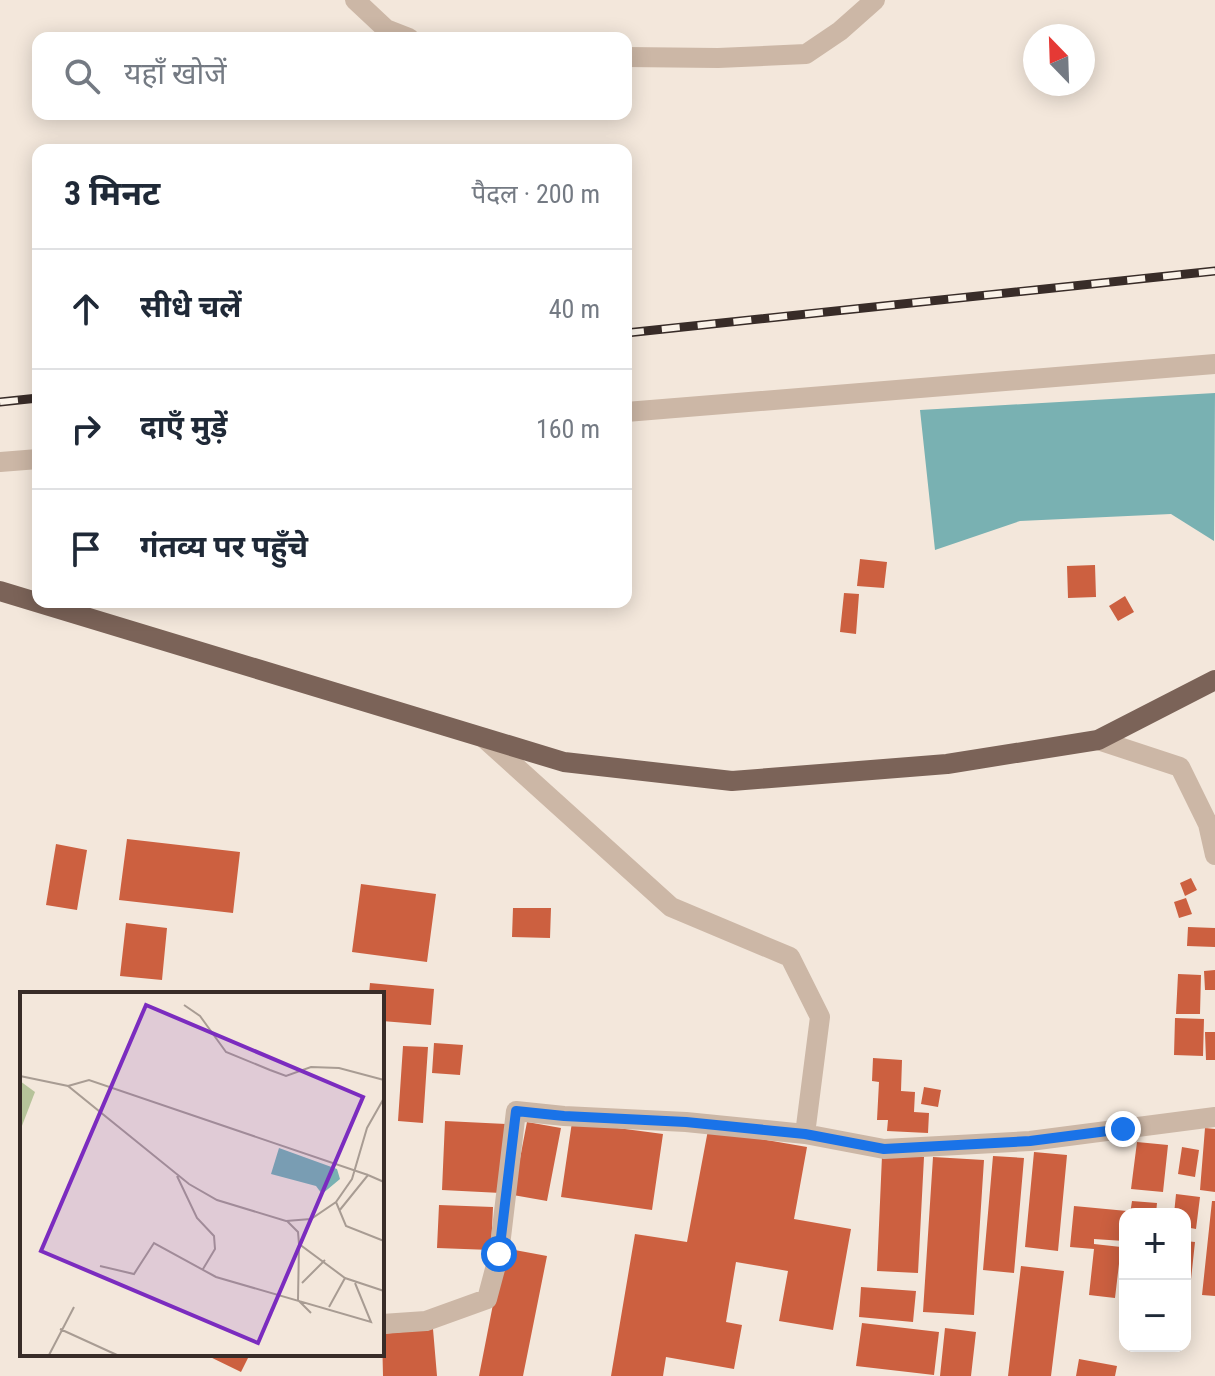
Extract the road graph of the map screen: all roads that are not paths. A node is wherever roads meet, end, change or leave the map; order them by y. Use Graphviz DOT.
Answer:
graph roads {
  1 [pos="355,0"];
  2 [pos="875,0"];
  3 [pos="394,32"];
  4 [pos="632,57"];
  5 [pos="1215,364"];
  6 [pos="632,412"];
  7 [pos="32,459"];
  8 [pos="0,462"];
  9 [pos="0,591"];
  10 [pos="32,601"];
  11 [pos="56,608"];
  12 [pos="1215,680"];
  13 [pos="484,738"];
  14 [pos="1098,740"];
  15 [pos="1212,824"];
  16 [pos="1215,855"];
  17 [pos="1215,1117"];
  18 [pos="805,1134"];
  19 [pos="384,1324"];
  1 -- 3 [label="street"];
  2 -- 4 [label="street"];
  5 -- 6 [label="street"];
  7 -- 8 [label="street"];
  9 -- 10 [label="main road"];
  11 -- 13 [label="main road"];
  12 -- 14 [label="main road"];
  13 -- 14 [label="main road"];
  13 -- 18 [label="street"];
  14 -- 15 [label="street"];
  15 -- 16 [label="street"];
  17 -- 18 [label="street"];
  18 -- 19 [label="street"];
}
